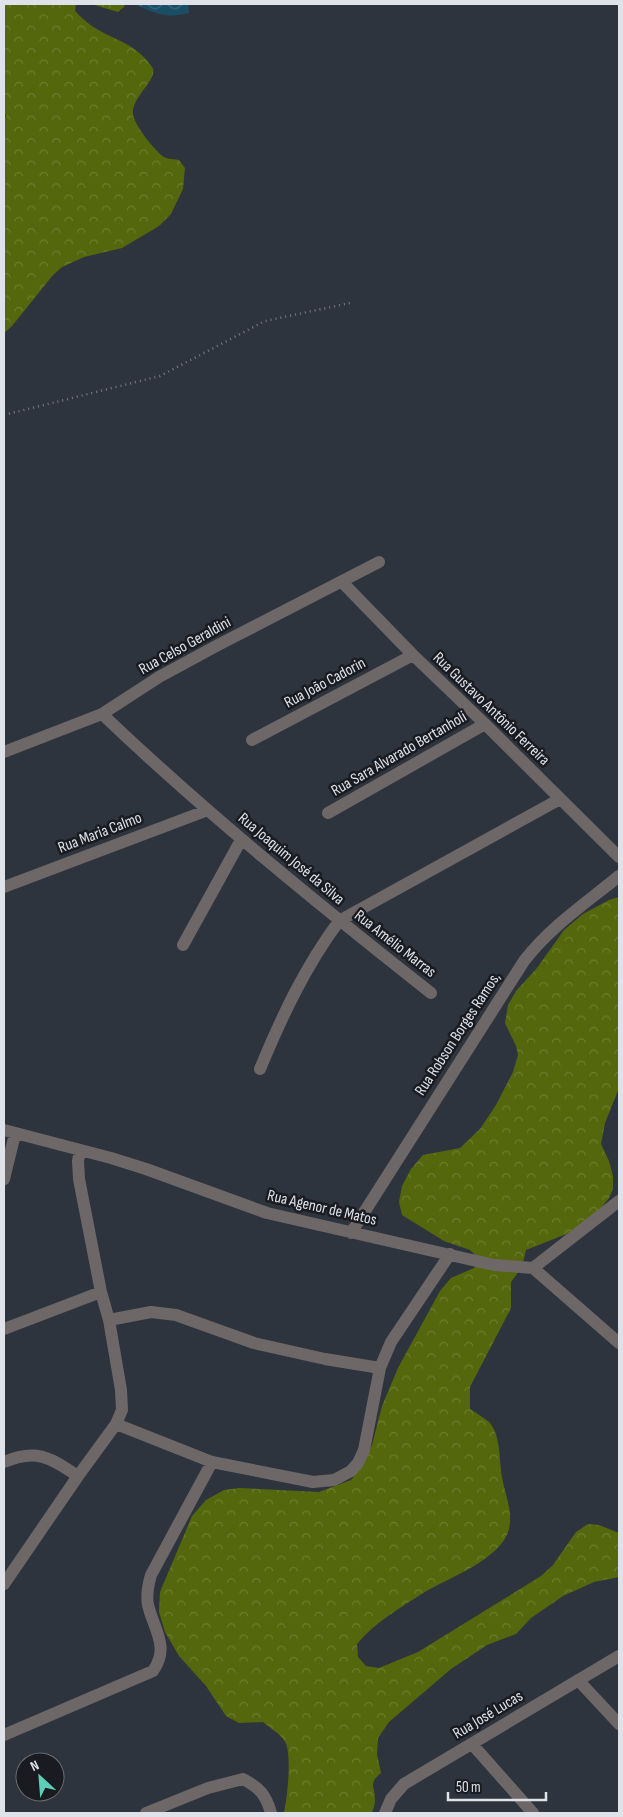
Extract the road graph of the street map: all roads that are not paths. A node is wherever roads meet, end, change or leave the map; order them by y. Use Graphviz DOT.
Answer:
graph roads {
  1 [pos="379,562"];
  2 [pos="342,582"];
  3 [pos="413,655"];
  4 [pos="102,714"];
  5 [pos="485,724"];
  6 [pos="252,740"];
  7 [pos="4,752"];
  8 [pos="560,799"];
  9 [pos="208,810"];
  10 [pos="328,813"];
  11 [pos="241,840"];
  12 [pos="619,858"];
  13 [pos="619,876"];
  14 [pos="4,887"];
  15 [pos="339,921"];
  16 [pos="183,945"];
  17 [pos="431,993"];
  18 [pos="260,1068"];
  19 [pos="9,1132"];
  20 [pos="80,1150"];
  21 [pos="4,1179"];
  22 [pos="619,1200"];
  23 [pos="351,1232"];
  24 [pos="450,1254"];
  25 [pos="533,1268"];
  26 [pos="101,1292"];
  27 [pos="109,1320"];
  28 [pos="4,1329"];
  29 [pos="619,1343"];
  30 [pos="380,1368"];
  31 [pos="116,1424"];
  32 [pos="4,1462"];
  33 [pos="212,1462"];
  34 [pos="78,1476"];
  35 [pos="4,1584"];
  36 [pos="619,1656"];
  37 [pos="578,1680"];
  38 [pos="619,1724"];
  39 [pos="4,1735"];
  40 [pos="472,1744"];
  41 [pos="146,1813"];
  42 [pos="271,1813"];
  43 [pos="385,1813"];
  44 [pos="533,1813"];
  1 -- 2 [label="street, Rua Celso Geraldini"];
  2 -- 3 [label="street, Rua Gustavo Antônio Ferreira"];
  2 -- 4 [label="street, Rua Celso Geraldini"];
  3 -- 5 [label="street, Rua Gustavo Antônio Ferreira"];
  3 -- 6 [label="street, Rua João Cadorin"];
  4 -- 7 [label="street, Rua Celso Geraldini"];
  4 -- 9 [label="street, Rua Joaquim José da Silva"];
  5 -- 8 [label="street, Rua Gustavo Antônio Ferreira"];
  5 -- 10 [label="street, Rua Sara Alvarado Bertanholi"];
  8 -- 12 [label="street, Rua Gustavo Antônio Ferreira"];
  8 -- 15 [label="street, Rua Joaquim José da Silva"];
  9 -- 11 [label="street, Rua Joaquim José da Silva"];
  9 -- 14 [label="street, Rua Maria Calmo"];
  11 -- 15 [label="street, Rua Joaquim José da Silva"];
  11 -- 16 [label="street"];
  13 -- 23 [label="street, Rua Robson Borges Ramos,"];
  15 -- 17 [label="street, Rua Amélio Marras"];
  15 -- 18 [label="street"];
  19 -- 20 [label="street, Rua Agenor de Matos"];
  19 -- 21 [label="street"];
  20 -- 23 [label="street, Rua Agenor de Matos"];
  20 -- 26 [label="street"];
  22 -- 25 [label="street"];
  23 -- 24 [label="street, Rua Agenor de Matos"];
  24 -- 25 [label="street, Rua Agenor de Matos"];
  24 -- 30 [label="street"];
  25 -- 29 [label="street"];
  26 -- 27 [label="street"];
  26 -- 28 [label="street"];
  27 -- 30 [label="street"];
  27 -- 31 [label="street"];
  30 -- 33 [label="street"];
  31 -- 33 [label="street"];
  31 -- 34 [label="street"];
  32 -- 34 [label="street"];
  33 -- 39 [label="street"];
  34 -- 35 [label="street"];
  36 -- 37 [label="street, Rua José Lucas"];
  37 -- 38 [label="street"];
  37 -- 40 [label="street, Rua José Lucas"];
  40 -- 43 [label="street, Rua José Lucas"];
  40 -- 44 [label="street"];
  41 -- 42 [label="street"];
}
